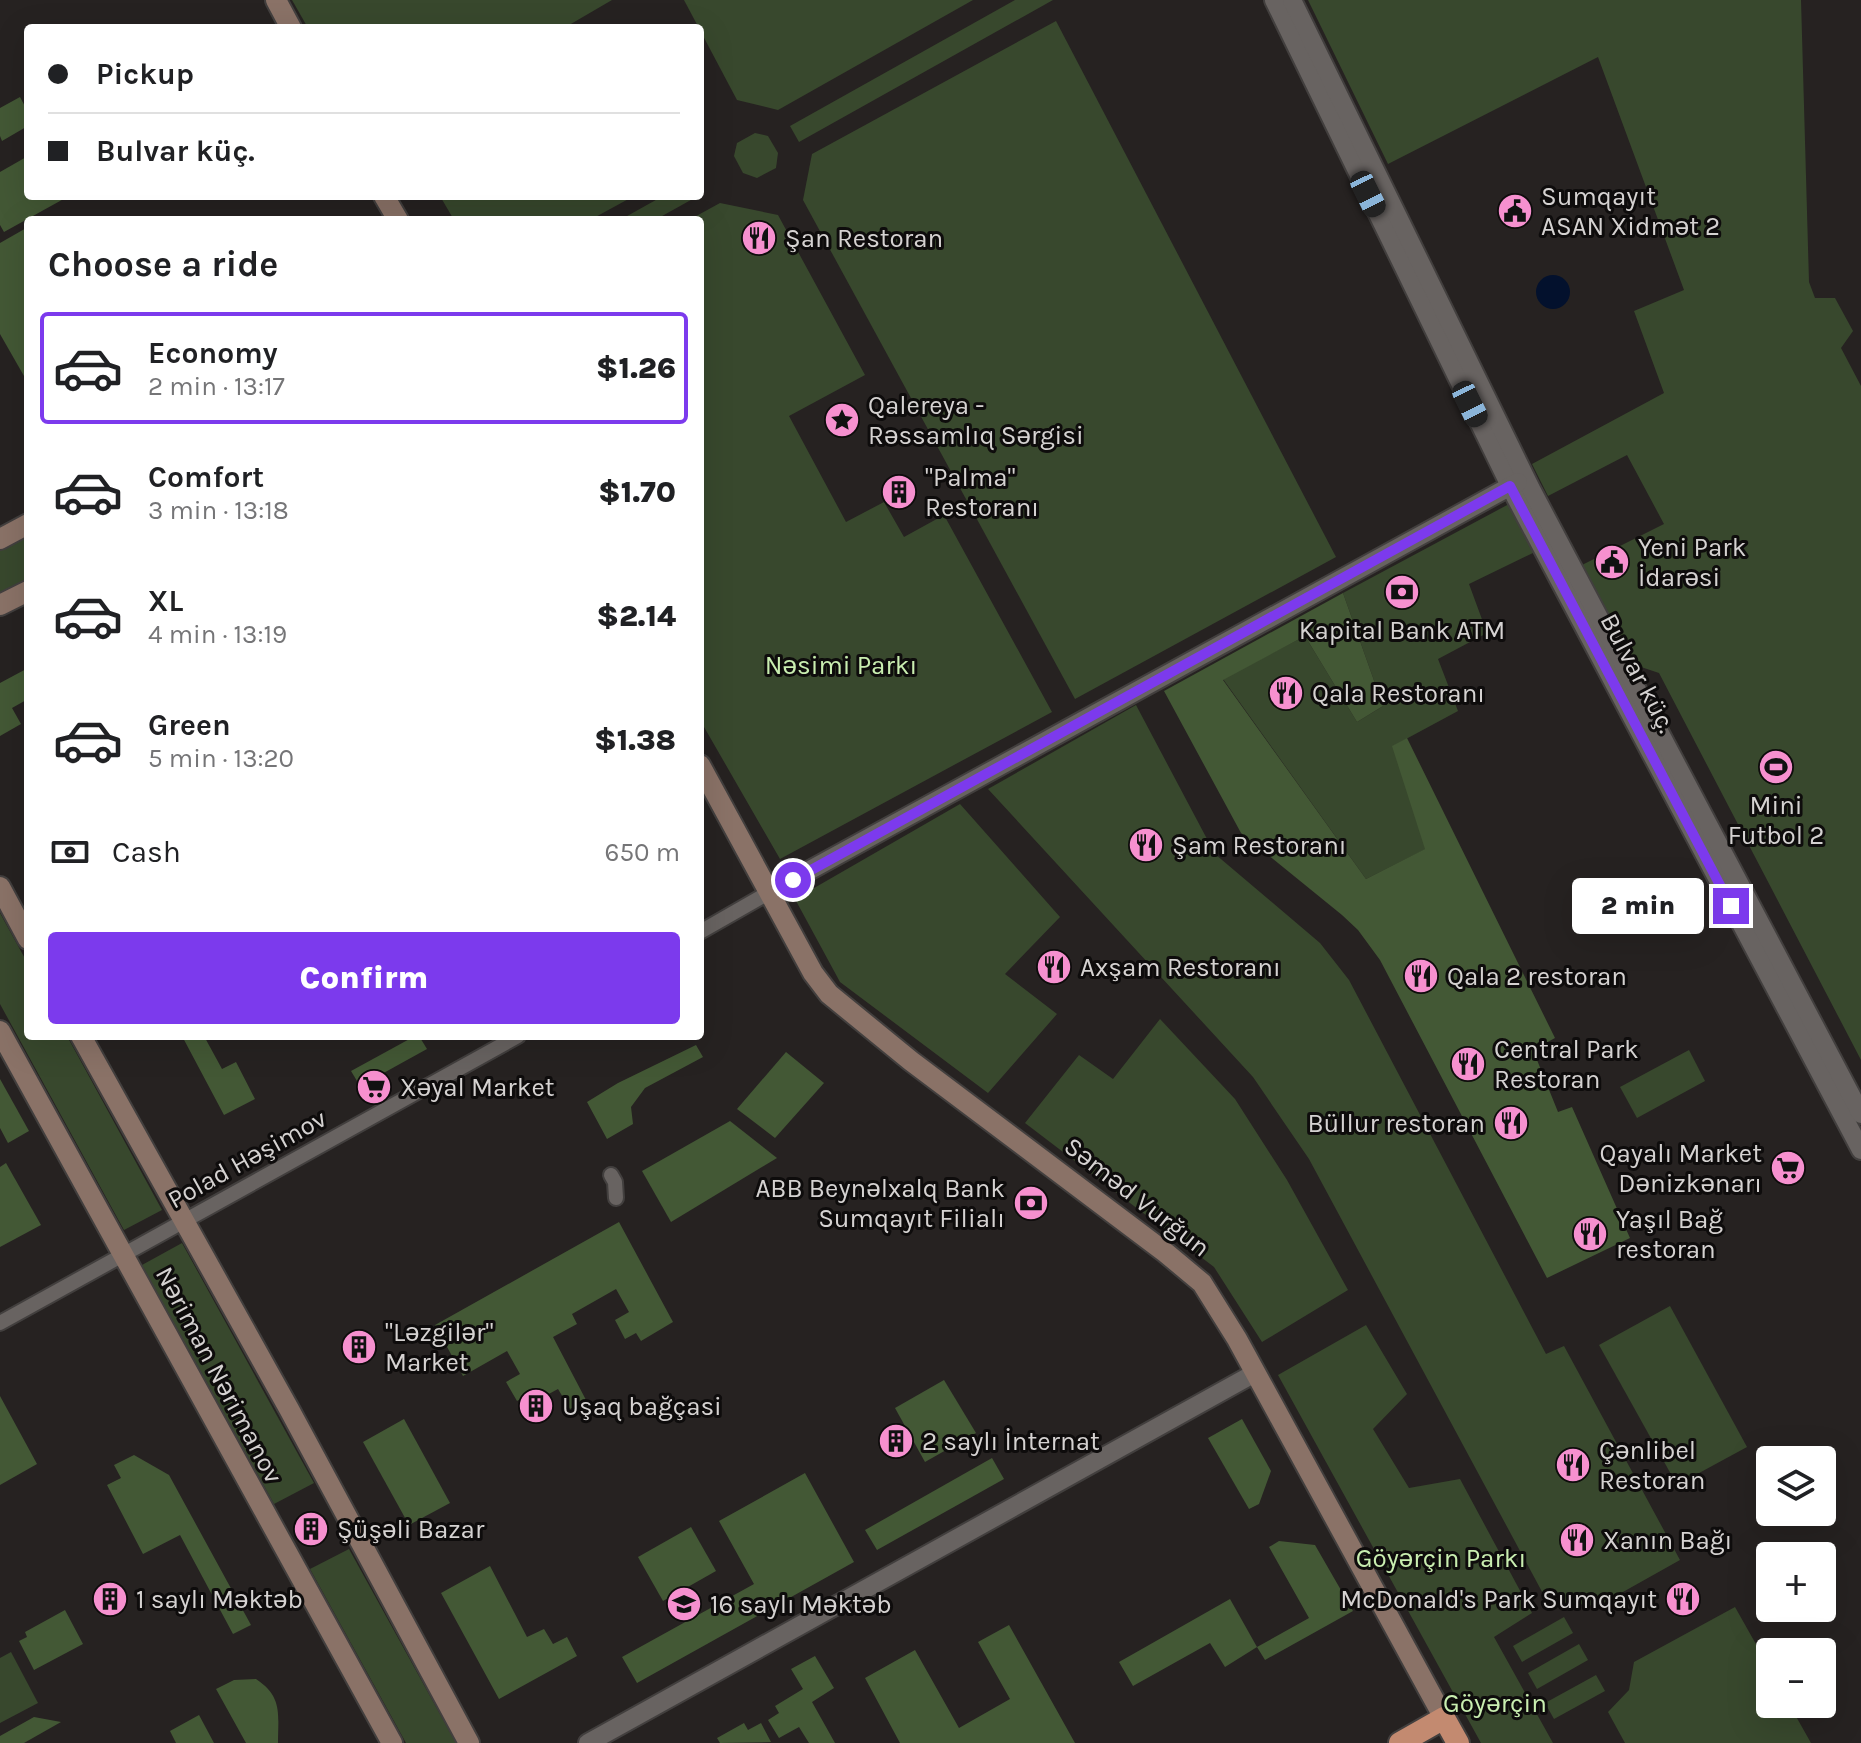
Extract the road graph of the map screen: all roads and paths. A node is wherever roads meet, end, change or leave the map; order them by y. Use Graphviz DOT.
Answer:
graph roads {
  1 [pos="276,0"];
  2 [pos="1274,0"];
  3 [pos="1292,0"];
  4 [pos="289,24"];
  5 [pos="1518,482"];
  6 [pos="24,526"];
  7 [pos="0,539"];
  8 [pos="24,593"];
  9 [pos="0,605"];
  10 [pos="704,772"];
  11 [pos="0,887"];
  12 [pos="770,892"];
  13 [pos="704,930"];
  14 [pos="24,932"];
  15 [pos="0,1031"];
  16 [pos="1809,1035"];
  17 [pos="83,1040"];
  18 [pos="511,1040"];
  19 [pos="1861,1114"];
  20 [pos="1861,1150"];
  21 [pos="611,1175"];
  22 [pos="616,1198"];
  23 [pos="185,1222"];
  24 [pos="125,1255"];
  25 [pos="0,1323"];
  26 [pos="1255,1373"];
  27 [pos="1444,1718"];
  28 [pos="392,1743"];
  29 [pos="469,1743"];
  30 [pos="588,1743"];
  31 [pos="1400,1743"];
  32 [pos="1458,1743"];
  1 -- 4 [label="main road"];
  2 -- 5 [label="street, Bulvar küç."];
  3 -- 5 [label="street, Bulvar küç."];
  5 -- 12 [label="street"];
  5 -- 16 [label="street, Bulvar küç."];
  6 -- 7 [label="main road"];
  8 -- 9 [label="main road"];
  10 -- 12 [label="main road, Səməd Vurğun"];
  11 -- 14 [label="main road"];
  12 -- 13 [label="street"];
  12 -- 26 [label="main road, Səməd Vurğun"];
  15 -- 24 [label="main road, Nəriman Nərimanov"];
  16 -- 19 [label="street, Bulvar küç."];
  16 -- 20 [label="street, Bulvar küç."];
  17 -- 23 [label="main road, Nəriman Nərimanov"];
  18 -- 23 [label="street, Polad Həşimov"];
  21 -- 22 [label="street"];
  23 -- 24 [label="street, Polad Həşimov"];
  23 -- 29 [label="main road, Nəriman Nərimanov"];
  24 -- 25 [label="street, Polad Həşimov"];
  24 -- 28 [label="main road, Nəriman Nərimanov"];
  26 -- 27 [label="main road, Səməd Vurğun"];
  26 -- 30 [label="street"];
  27 -- 31 [label="highway"];
  27 -- 32 [label="highway, Səməd Vurğun"];
}
